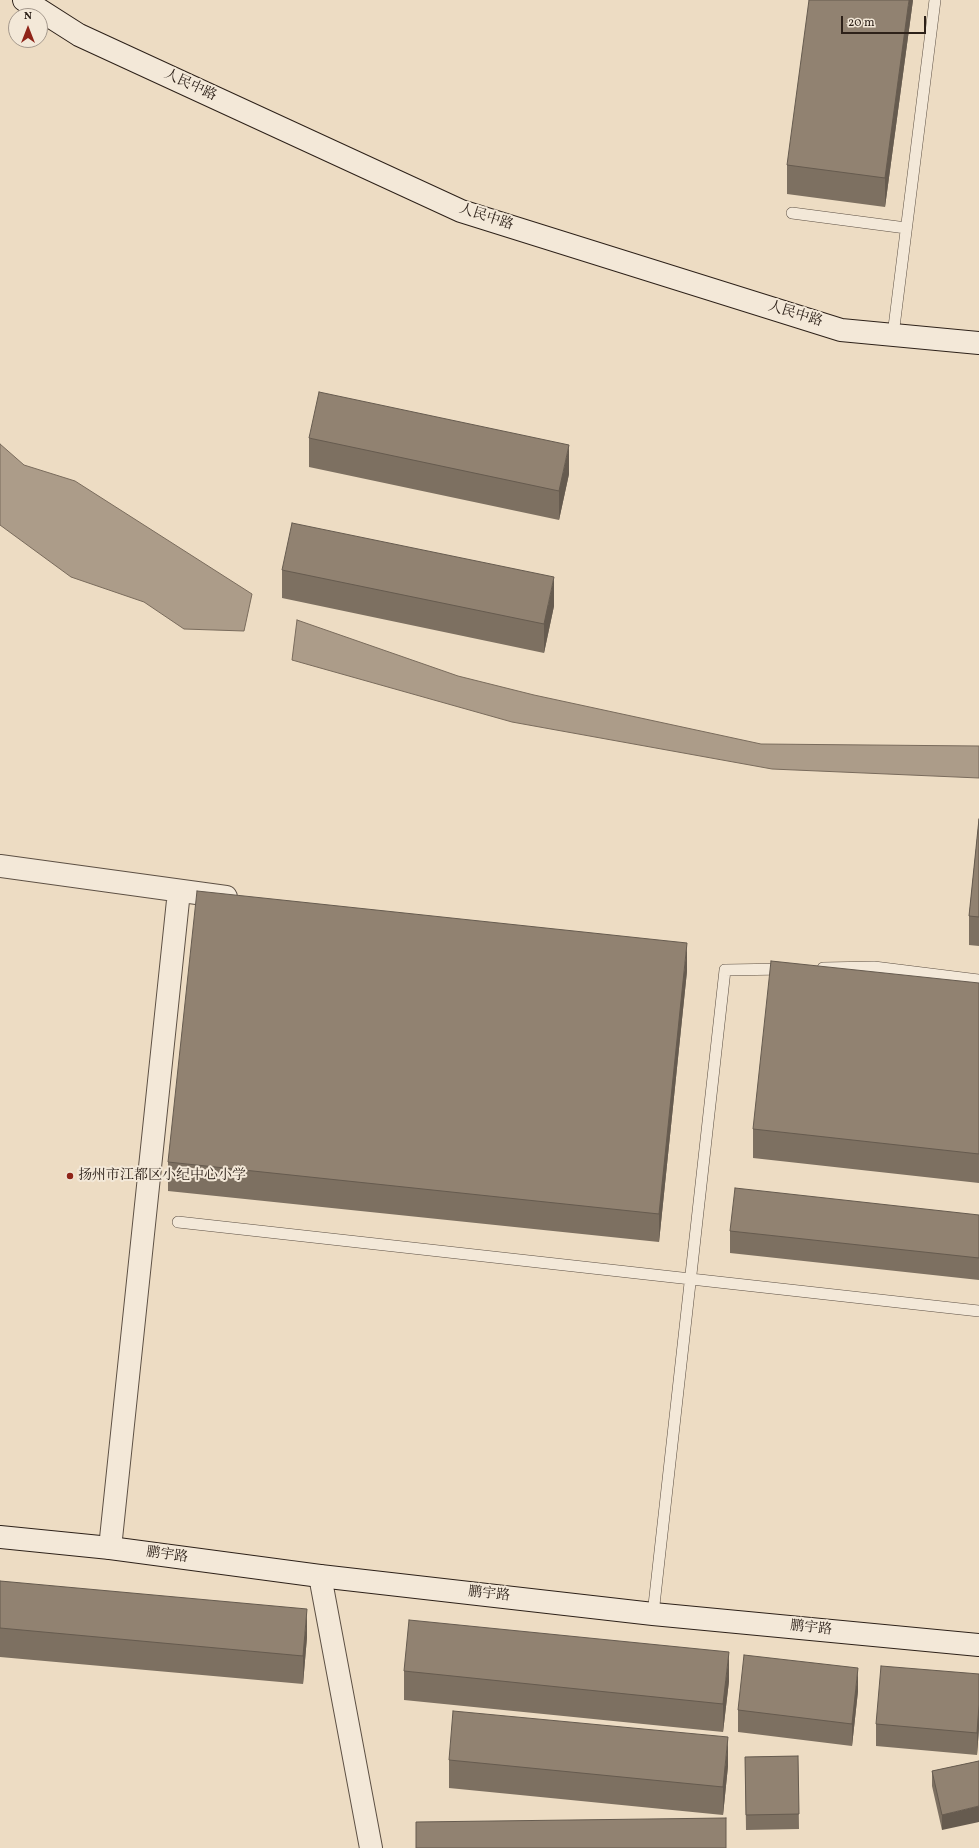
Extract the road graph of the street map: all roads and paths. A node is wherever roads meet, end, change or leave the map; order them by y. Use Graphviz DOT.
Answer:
graph roads {
  1 [pos="24,0"];
  2 [pos="935,0"];
  3 [pos="792,213"];
  4 [pos="906,228"];
  5 [pos="893,335"];
  6 [pos="979,343"];
  7 [pos="0,866"];
  8 [pos="179,891"];
  9 [pos="242,900"];
  10 [pos="811,968"];
  11 [pos="796,969"];
  12 [pos="979,980"];
  13 [pos="178,1222"];
  14 [pos="691,1279"];
  15 [pos="979,1311"];
  16 [pos="0,1537"];
  17 [pos="110,1548"];
  18 [pos="320,1576"];
  19 [pos="653,1614"];
  20 [pos="979,1645"];
  21 [pos="371,1848"];
  1 -- 5 [label="street, 人民中路"];
  2 -- 4 [label="lane"];
  3 -- 4 [label="lane"];
  4 -- 5 [label="lane"];
  5 -- 6 [label="street, 人民中路"];
  7 -- 8 [label="street"];
  8 -- 9 [label="street"];
  8 -- 17 [label="street"];
  10 -- 12 [label="lane"];
  11 -- 14 [label="lane"];
  13 -- 14 [label="lane"];
  14 -- 15 [label="lane"];
  14 -- 19 [label="lane"];
  16 -- 17 [label="street, 鹏宇路"];
  17 -- 18 [label="street, 鹏宇路"];
  18 -- 19 [label="street, 鹏宇路"];
  18 -- 21 [label="street"];
  19 -- 20 [label="street, 鹏宇路"];
}
